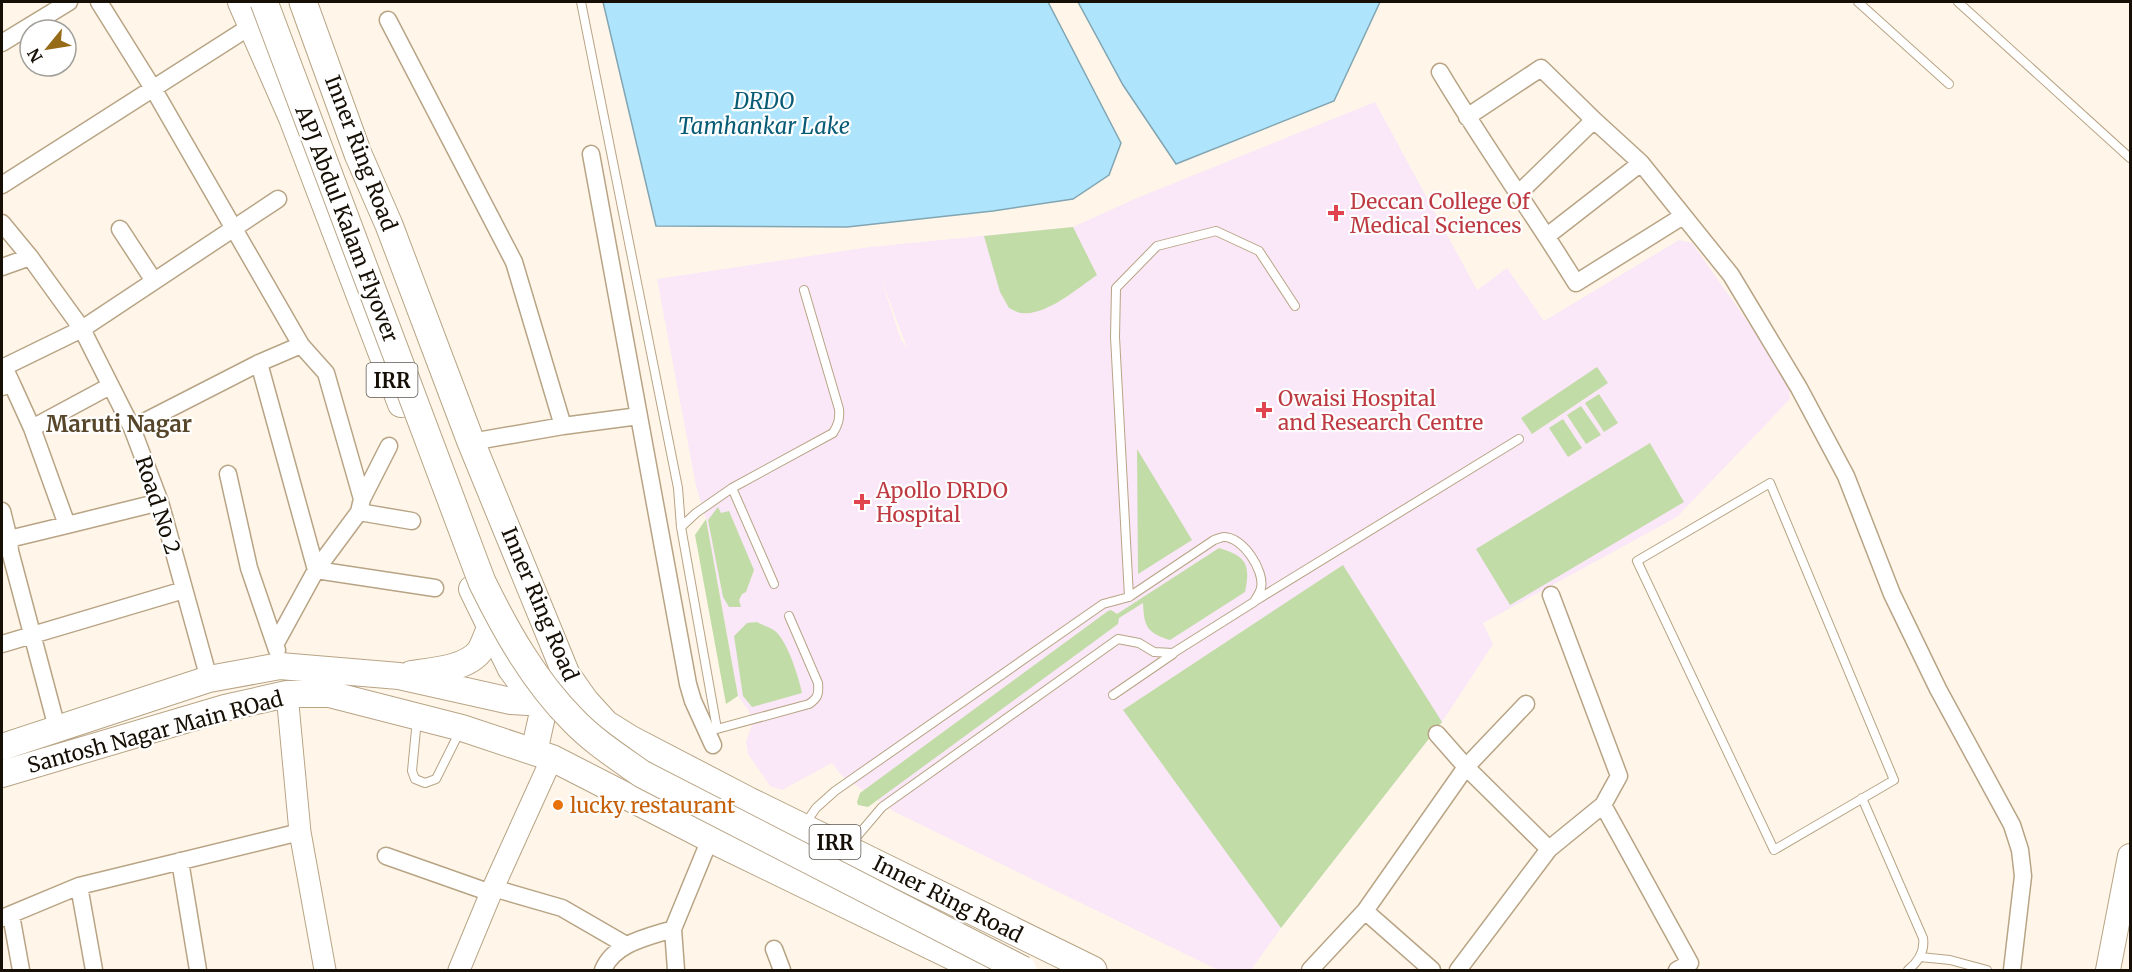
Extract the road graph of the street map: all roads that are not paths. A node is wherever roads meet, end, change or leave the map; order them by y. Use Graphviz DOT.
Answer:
graph roads {
  1 [pos="69,2"];
  2 [pos="99,2"];
  3 [pos="241,2"];
  4 [pos="264,2"];
  5 [pos="303,2"];
  6 [pos="581,2"];
  7 [pos="1858,2"];
  8 [pos="1958,2"];
  9 [pos="388,20"];
  10 [pos="251,26"];
  11 [pos="2,43"];
  12 [pos="1440,72"];
  13 [pos="1949,84"];
  14 [pos="154,90"];
  15 [pos="339,99"];
  16 [pos="1467,117"];
  17 [pos="292,118"];
  18 [pos="1594,120"];
  19 [pos="351,134"];
  20 [pos="306,154"];
  21 [pos="591,154"];
  22 [pos="2130,158"];
  23 [pos="1641,163"];
  24 [pos="2,185"];
  25 [pos="1517,195"];
  26 [pos="278,199"];
  27 [pos="1683,216"];
  28 [pos="2,223"];
  29 [pos="120,229"];
  30 [pos="234,229"];
  31 [pos="1547,236"];
  32 [pos="30,257"];
  33 [pos="2,267"];
  34 [pos="154,281"];
  35 [pos="804,290"];
  36 [pos="1294,306"];
  37 [pos="81,329"];
  38 [pos="301,345"];
  39 [pos="259,363"];
  40 [pos="7,385"];
  41 [pos="110,386"];
  42 [pos="639,416"];
  43 [pos="563,426"];
  44 [pos="32,428"];
  45 [pos="132,428"];
  46 [pos="1519,439"];
  47 [pos="471,442"];
  48 [pos="389,446"];
  49 [pos="228,474"];
  50 [pos="732,488"];
  51 [pos="160,502"];
  52 [pos="361,506"];
  53 [pos="2,511"];
  54 [pos="412,521"];
  55 [pos="67,525"];
  56 [pos="681,527"];
  57 [pos="7,548"];
  58 [pos="316,570"];
  59 [pos="774,584"];
  60 [pos="435,588"];
  61 [pos="184,590"];
  62 [pos="1551,594"];
  63 [pos="1129,597"];
  64 [pos="1254,602"];
  65 [pos="789,616"];
  66 [pos="490,628"];
  67 [pos="31,634"];
  68 [pos="2,644"];
  69 [pos="1173,653"];
  70 [pos="278,654"];
  71 [pos="399,676"];
  72 [pos="209,679"];
  73 [pos="287,694"];
  74 [pos="1113,695"];
  75 [pos="585,701"];
  76 [pos="538,704"];
  77 [pos="1526,704"];
  78 [pos="417,717"];
  79 [pos="57,728"];
  80 [pos="462,728"];
  81 [pos="1437,734"];
  82 [pos="2,747"];
  83 [pos="708,754"];
  84 [pos="543,755"];
  85 [pos="1466,767"];
  86 [pos="2,774"];
  87 [pos="1862,798"];
  88 [pos="1603,805"];
  89 [pos="803,826"];
  90 [pos="300,832"];
  91 [pos="710,839"];
  92 [pos="847,848"];
  93 [pos="1550,849"];
  94 [pos="386,856"];
  95 [pos="2130,856"];
  96 [pos="180,861"];
  97 [pos="79,886"];
  98 [pos="492,890"];
  99 [pos="1365,910"];
  100 [pos="6,917"];
  101 [pos="674,929"];
  102 [pos="626,945"];
  103 [pos="774,949"];
  104 [pos="1920,957"];
  105 [pos="21,970"];
  106 [pos="94,970"];
  107 [pos="198,970"];
  108 [pos="326,970"];
  109 [pos="459,970"];
  110 [pos="603,970"];
  111 [pos="676,970"];
  112 [pos="782,970"];
  113 [pos="980,970"];
  114 [pos="1023,970"];
  115 [pos="1093,970"];
  116 [pos="1310,970"];
  117 [pos="1432,970"];
  118 [pos="1458,970"];
  119 [pos="1677,970"];
  120 [pos="1908,970"];
  121 [pos="1987,970"];
  122 [pos="2012,970"];
  123 [pos="2108,970"];
  1 -- 11 [label="street"];
  2 -- 14 [label="street"];
  3 -- 10 [label="main road, Inner Ring Road / IRR"];
  4 -- 114 [label="highway, APJ Abdul Kalam Flyover, bridge"];
  5 -- 15 [label="highway, Inner Ring Road / IRR"];
  6 -- 56 [label="lane"];
  7 -- 13 [label="lane"];
  8 -- 22 [label="lane"];
  9 -- 43 [label="street"];
  10 -- 14 [label="street"];
  10 -- 17 [label="main road, Inner Ring Road / IRR"];
  12 -- 16 [label="street"];
  14 -- 24 [label="street"];
  14 -- 30 [label="street"];
  15 -- 17 [label="highway"];
  15 -- 19 [label="highway, Inner Ring Road / IRR"];
  16 -- 18 [label="street"];
  16 -- 25 [label="street"];
  17 -- 20 [label="main road, Inner Ring Road / IRR"];
  18 -- 23 [label="street"];
  18 -- 25 [label="street"];
  19 -- 20 [label="highway"];
  19 -- 47 [label="highway, Inner Ring Road / IRR"];
  20 -- 66 [label="main road, Inner Ring Road / IRR"];
  21 -- 42 [label="street"];
  23 -- 27 [label="street"];
  23 -- 31 [label="street"];
  25 -- 31 [label="street"];
  26 -- 30 [label="street"];
  27 -- 31 [label="street"];
  27 -- 122 [label="street"];
  28 -- 32 [label="street, Road No 2"];
  29 -- 34 [label="street"];
  30 -- 34 [label="street"];
  30 -- 38 [label="street"];
  32 -- 33 [label="street"];
  32 -- 37 [label="street, Road No 2"];
  34 -- 37 [label="street"];
  35 -- 50 [label="lane"];
  36 -- 63 [label="lane"];
  37 -- 40 [label="street"];
  37 -- 41 [label="street, Road No 2"];
  38 -- 39 [label="street"];
  38 -- 52 [label="street"];
  39 -- 45 [label="street"];
  39 -- 58 [label="street"];
  40 -- 44 [label="street"];
  41 -- 44 [label="street"];
  41 -- 45 [label="street, Road No 2"];
  42 -- 43 [label="street"];
  42 -- 83 [label="street"];
  43 -- 47 [label="street"];
  44 -- 55 [label="street"];
  45 -- 51 [label="street, Road No 2"];
  46 -- 64 [label="lane"];
  47 -- 75 [label="highway, Inner Ring Road / IRR"];
  48 -- 52 [label="street"];
  49 -- 70 [label="street"];
  50 -- 56 [label="lane"];
  50 -- 59 [label="lane"];
  51 -- 55 [label="street"];
  51 -- 61 [label="street, Road No 2"];
  52 -- 54 [label="street"];
  52 -- 58 [label="street"];
  53 -- 57 [label="street"];
  55 -- 57 [label="street"];
  56 -- 83 [label="lane"];
  57 -- 67 [label="street"];
  58 -- 60 [label="street"];
  58 -- 70 [label="street"];
  61 -- 67 [label="street"];
  61 -- 72 [label="street, Road No 2"];
  62 -- 88 [label="street"];
  63 -- 64 [label="lane"];
  63 -- 89 [label="lane"];
  64 -- 69 [label="lane"];
  65 -- 83 [label="lane"];
  66 -- 71 [label="main road"];
  66 -- 76 [label="main road, Inner Ring Road / IRR"];
  67 -- 68 [label="street"];
  67 -- 79 [label="street"];
  69 -- 74 [label="lane"];
  69 -- 92 [label="lane"];
  70 -- 71 [label="main road, Santosh Nagar Main ROad"];
  70 -- 72 [label="main road, Santosh Nagar Main ROad"];
  71 -- 76 [label="main road, Santosh Nagar Main ROad"];
  72 -- 79 [label="main road, Santosh Nagar Main ROad"];
  73 -- 78 [label="main road, Santosh Nagar Main ROad"];
  73 -- 86 [label="main road, Santosh Nagar Main ROad"];
  73 -- 90 [label="street"];
  75 -- 76 [label="main road, Santosh Nagar Main ROad"];
  75 -- 83 [label="highway, Inner Ring Road / IRR"];
  76 -- 84 [label="main road, Inner Ring Road"];
  77 -- 85 [label="street"];
  78 -- 80 [label="main road, Santosh Nagar Main ROad"];
  78 -- 80 [label="lane"];
  79 -- 82 [label="main road, Santosh Nagar Main ROad"];
  80 -- 84 [label="main road, Santosh Nagar Main ROad"];
  81 -- 85 [label="street"];
  83 -- 89 [label="highway, Inner Ring Road / IRR"];
  84 -- 91 [label="main road, IRR"];
  84 -- 98 [label="street"];
  85 -- 93 [label="street"];
  85 -- 99 [label="street"];
  87 -- 87 [label="lane"];
  87 -- 104 [label="lane"];
  88 -- 93 [label="street"];
  88 -- 119 [label="street"];
  89 -- 92 [label="highway, Inner Ring Road / IRR"];
  90 -- 96 [label="street"];
  90 -- 108 [label="street"];
  91 -- 101 [label="street"];
  91 -- 113 [label="main road, IRR"];
  92 -- 115 [label="highway, Inner Ring Road / IRR"];
  93 -- 118 [label="street"];
  94 -- 98 [label="street"];
  95 -- 123 [label="main road"];
  96 -- 97 [label="street"];
  96 -- 107 [label="street"];
  97 -- 100 [label="street"];
  97 -- 106 [label="street"];
  98 -- 102 [label="street"];
  98 -- 109 [label="street"];
  99 -- 116 [label="street"];
  99 -- 117 [label="street"];
  100 -- 105 [label="street"];
  101 -- 102 [label="street"];
  101 -- 111 [label="street"];
  102 -- 110 [label="street"];
  103 -- 112 [label="street"];
  104 -- 120 [label="lane"];
  104 -- 121 [label="lane"];
}
